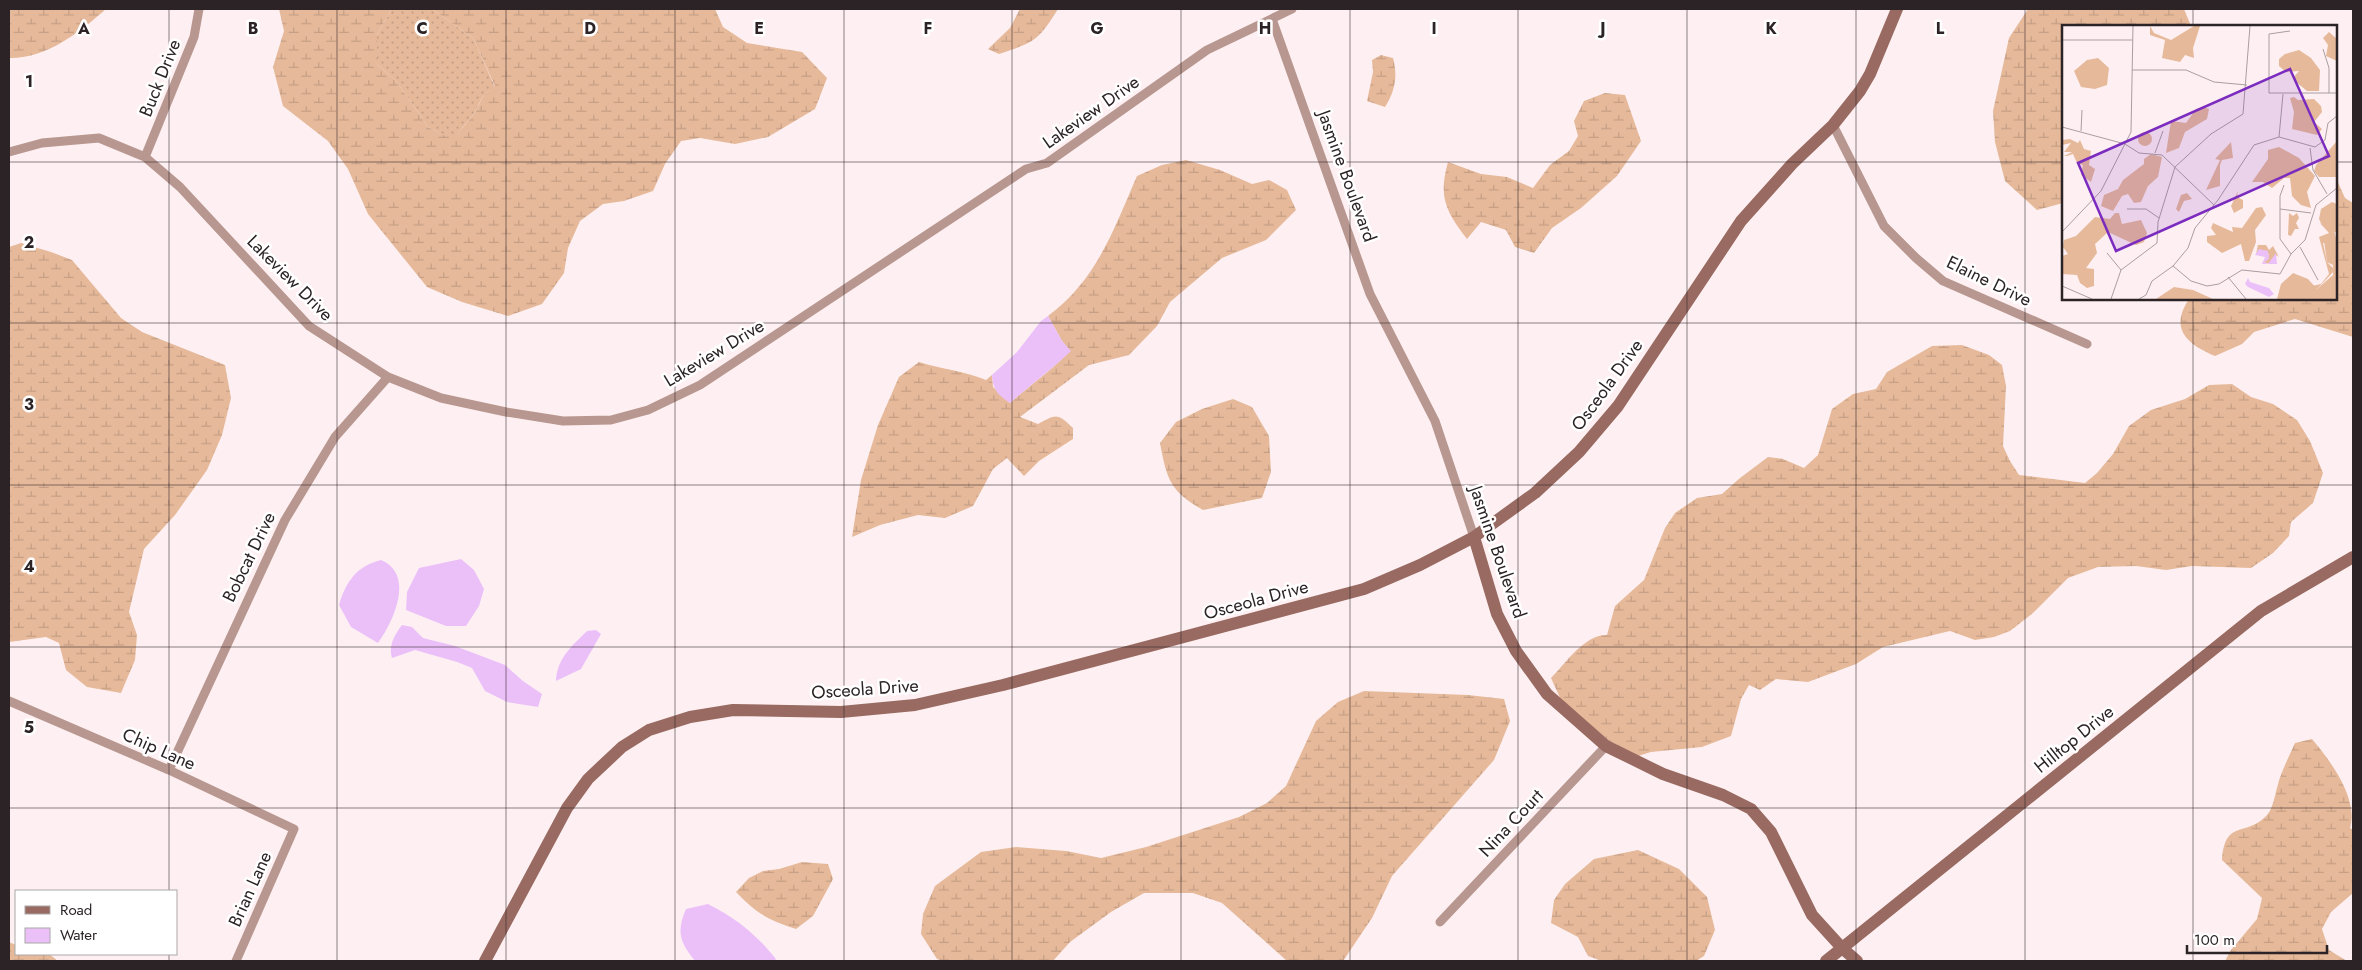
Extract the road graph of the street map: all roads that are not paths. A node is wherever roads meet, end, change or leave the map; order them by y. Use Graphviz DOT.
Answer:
graph roads {
  1 [pos="199,9"];
  2 [pos="1292,9"];
  3 [pos="1897,9"];
  4 [pos="1272,19"];
  5 [pos="1833,125"];
  6 [pos="9,152"];
  7 [pos="145,157"];
  8 [pos="2087,344"];
  9 [pos="388,377"];
  10 [pos="1474,537"];
  11 [pos="2353,557"];
  12 [pos="9,701"];
  13 [pos="1606,746"];
  14 [pos="169,770"];
  15 [pos="294,829"];
  16 [pos="1440,922"];
  17 [pos="1842,948"];
  18 [pos="236,961"];
  19 [pos="485,961"];
  20 [pos="1826,961"];
  21 [pos="1858,961"];
  1 -- 7 [label="street, Buck Drive"];
  2 -- 4 [label="street, Lakeview Drive"];
  3 -- 5 [label="street, Osceola Drive"];
  4 -- 9 [label="street, Lakeview Drive"];
  4 -- 10 [label="street, Jasmine Boulevard"];
  5 -- 8 [label="street, Elaine Drive"];
  5 -- 10 [label="street, Osceola Drive"];
  6 -- 7 [label="street, Lakeview Drive"];
  7 -- 9 [label="street, Lakeview Drive"];
  9 -- 14 [label="street, Bobcat Drive"];
  10 -- 13 [label="street, Jasmine Boulevard"];
  10 -- 19 [label="street, Osceola Drive"];
  11 -- 17 [label="street, Hilltop Drive"];
  12 -- 14 [label="street, Chip Lane"];
  13 -- 16 [label="street, Nina Court"];
  13 -- 17 [label="street, Jasmine Boulevard"];
  14 -- 15 [label="street, Chip Lane"];
  15 -- 18 [label="street, Brian Lane"];
  17 -- 20 [label="street, Hilltop Drive"];
  17 -- 21 [label="street, Jasmine Boulevard"];
}
